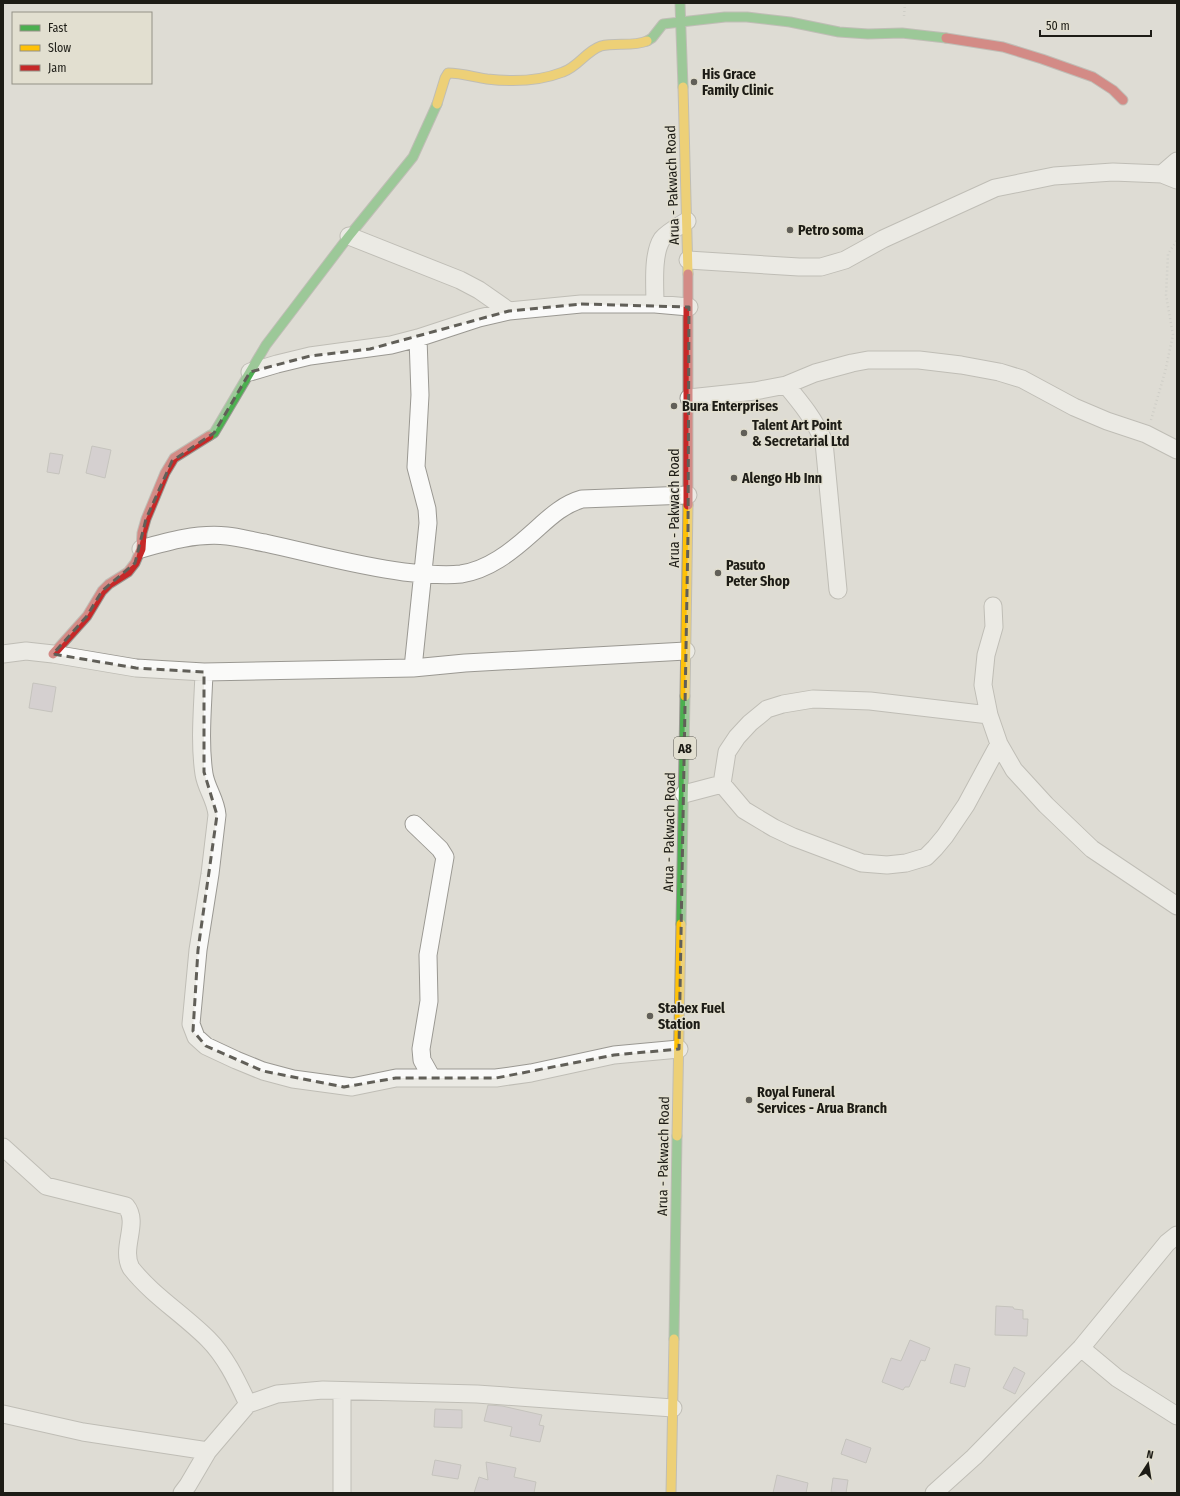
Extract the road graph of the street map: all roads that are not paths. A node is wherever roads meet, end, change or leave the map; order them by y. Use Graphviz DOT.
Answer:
graph roads {
  1 [pos="680,3"];
  2 [pos="681,22"];
  3 [pos="1123,100"];
  4 [pos="1177,161"];
  5 [pos="1169,177"];
  6 [pos="687,221"];
  7 [pos="349,236"];
  8 [pos="688,260"];
  9 [pos="655,304"];
  10 [pos="689,307"];
  11 [pos="509,311"];
  12 [pos="418,338"];
  13 [pos="250,372"];
  14 [pos="786,385"];
  15 [pos="688,398"];
  16 [pos="1177,450"];
  17 [pos="688,495"];
  18 [pos="140,549"];
  19 [pos="422,574"];
  20 [pos="838,590"];
  21 [pos="993,606"];
  22 [pos="686,651"];
  23 [pos="3,654"];
  24 [pos="54,654"];
  25 [pos="413,668"];
  26 [pos="204,672"];
  27 [pos="989,715"];
  28 [pos="999,744"];
  29 [pos="722,784"];
  30 [pos="684,794"];
  31 [pos="414,824"];
  32 [pos="1177,906"];
  33 [pos="679,1049"];
  34 [pos="432,1078"];
  35 [pos="4,1147"];
  36 [pos="1177,1235"];
  37 [pos="1081,1348"];
  38 [pos="342,1391"];
  39 [pos="248,1404"];
  40 [pos="673,1408"];
  41 [pos="3,1414"];
  42 [pos="1177,1416"];
  43 [pos="208,1451"];
  44 [pos="182,1493"];
  45 [pos="342,1493"];
  46 [pos="671,1493"];
  47 [pos="934,1493"];
  1 -- 2 [label="main road, Arua - Pakwach Road / A8"];
  2 -- 3 [label="main road"];
  2 -- 6 [label="main road, Arua - Pakwach Road / A8"];
  2 -- 7 [label="main road"];
  4 -- 5 [label="street"];
  5 -- 8 [label="street"];
  6 -- 8 [label="main road, Arua - Pakwach Road / A8"];
  6 -- 9 [label="street"];
  7 -- 11 [label="street"];
  7 -- 13 [label="main road"];
  8 -- 10 [label="main road, Arua - Pakwach Road / A8"];
  9 -- 10 [label="street"];
  9 -- 11 [label="street"];
  10 -- 15 [label="main road, Arua - Pakwach Road / A8"];
  11 -- 12 [label="street"];
  12 -- 13 [label="street"];
  12 -- 19 [label="street"];
  13 -- 18 [label="main road"];
  14 -- 15 [label="street"];
  14 -- 16 [label="street"];
  14 -- 20 [label="street"];
  15 -- 17 [label="main road, Arua - Pakwach Road / A8"];
  17 -- 19 [label="street"];
  17 -- 22 [label="main road, Arua - Pakwach Road / A8"];
  18 -- 19 [label="street"];
  18 -- 24 [label="main road"];
  19 -- 25 [label="street"];
  21 -- 27 [label="street"];
  22 -- 25 [label="street"];
  22 -- 30 [label="main road, Arua - Pakwach Road / A8"];
  23 -- 24 [label="street"];
  24 -- 26 [label="street"];
  25 -- 26 [label="street"];
  26 -- 34 [label="street"];
  27 -- 28 [label="street"];
  27 -- 29 [label="street"];
  28 -- 29 [label="street"];
  28 -- 32 [label="street"];
  29 -- 30 [label="street"];
  30 -- 33 [label="main road, Arua - Pakwach Road / A8"];
  31 -- 34 [label="street"];
  33 -- 34 [label="street"];
  33 -- 40 [label="main road, Arua - Pakwach Road / A8"];
  35 -- 39 [label="street"];
  36 -- 37 [label="street"];
  37 -- 42 [label="street"];
  37 -- 47 [label="street"];
  38 -- 39 [label="street"];
  38 -- 40 [label="street"];
  38 -- 45 [label="street"];
  39 -- 43 [label="street"];
  40 -- 46 [label="main road, Arua - Pakwach Road / A8"];
  41 -- 43 [label="street"];
  43 -- 44 [label="street"];
}
